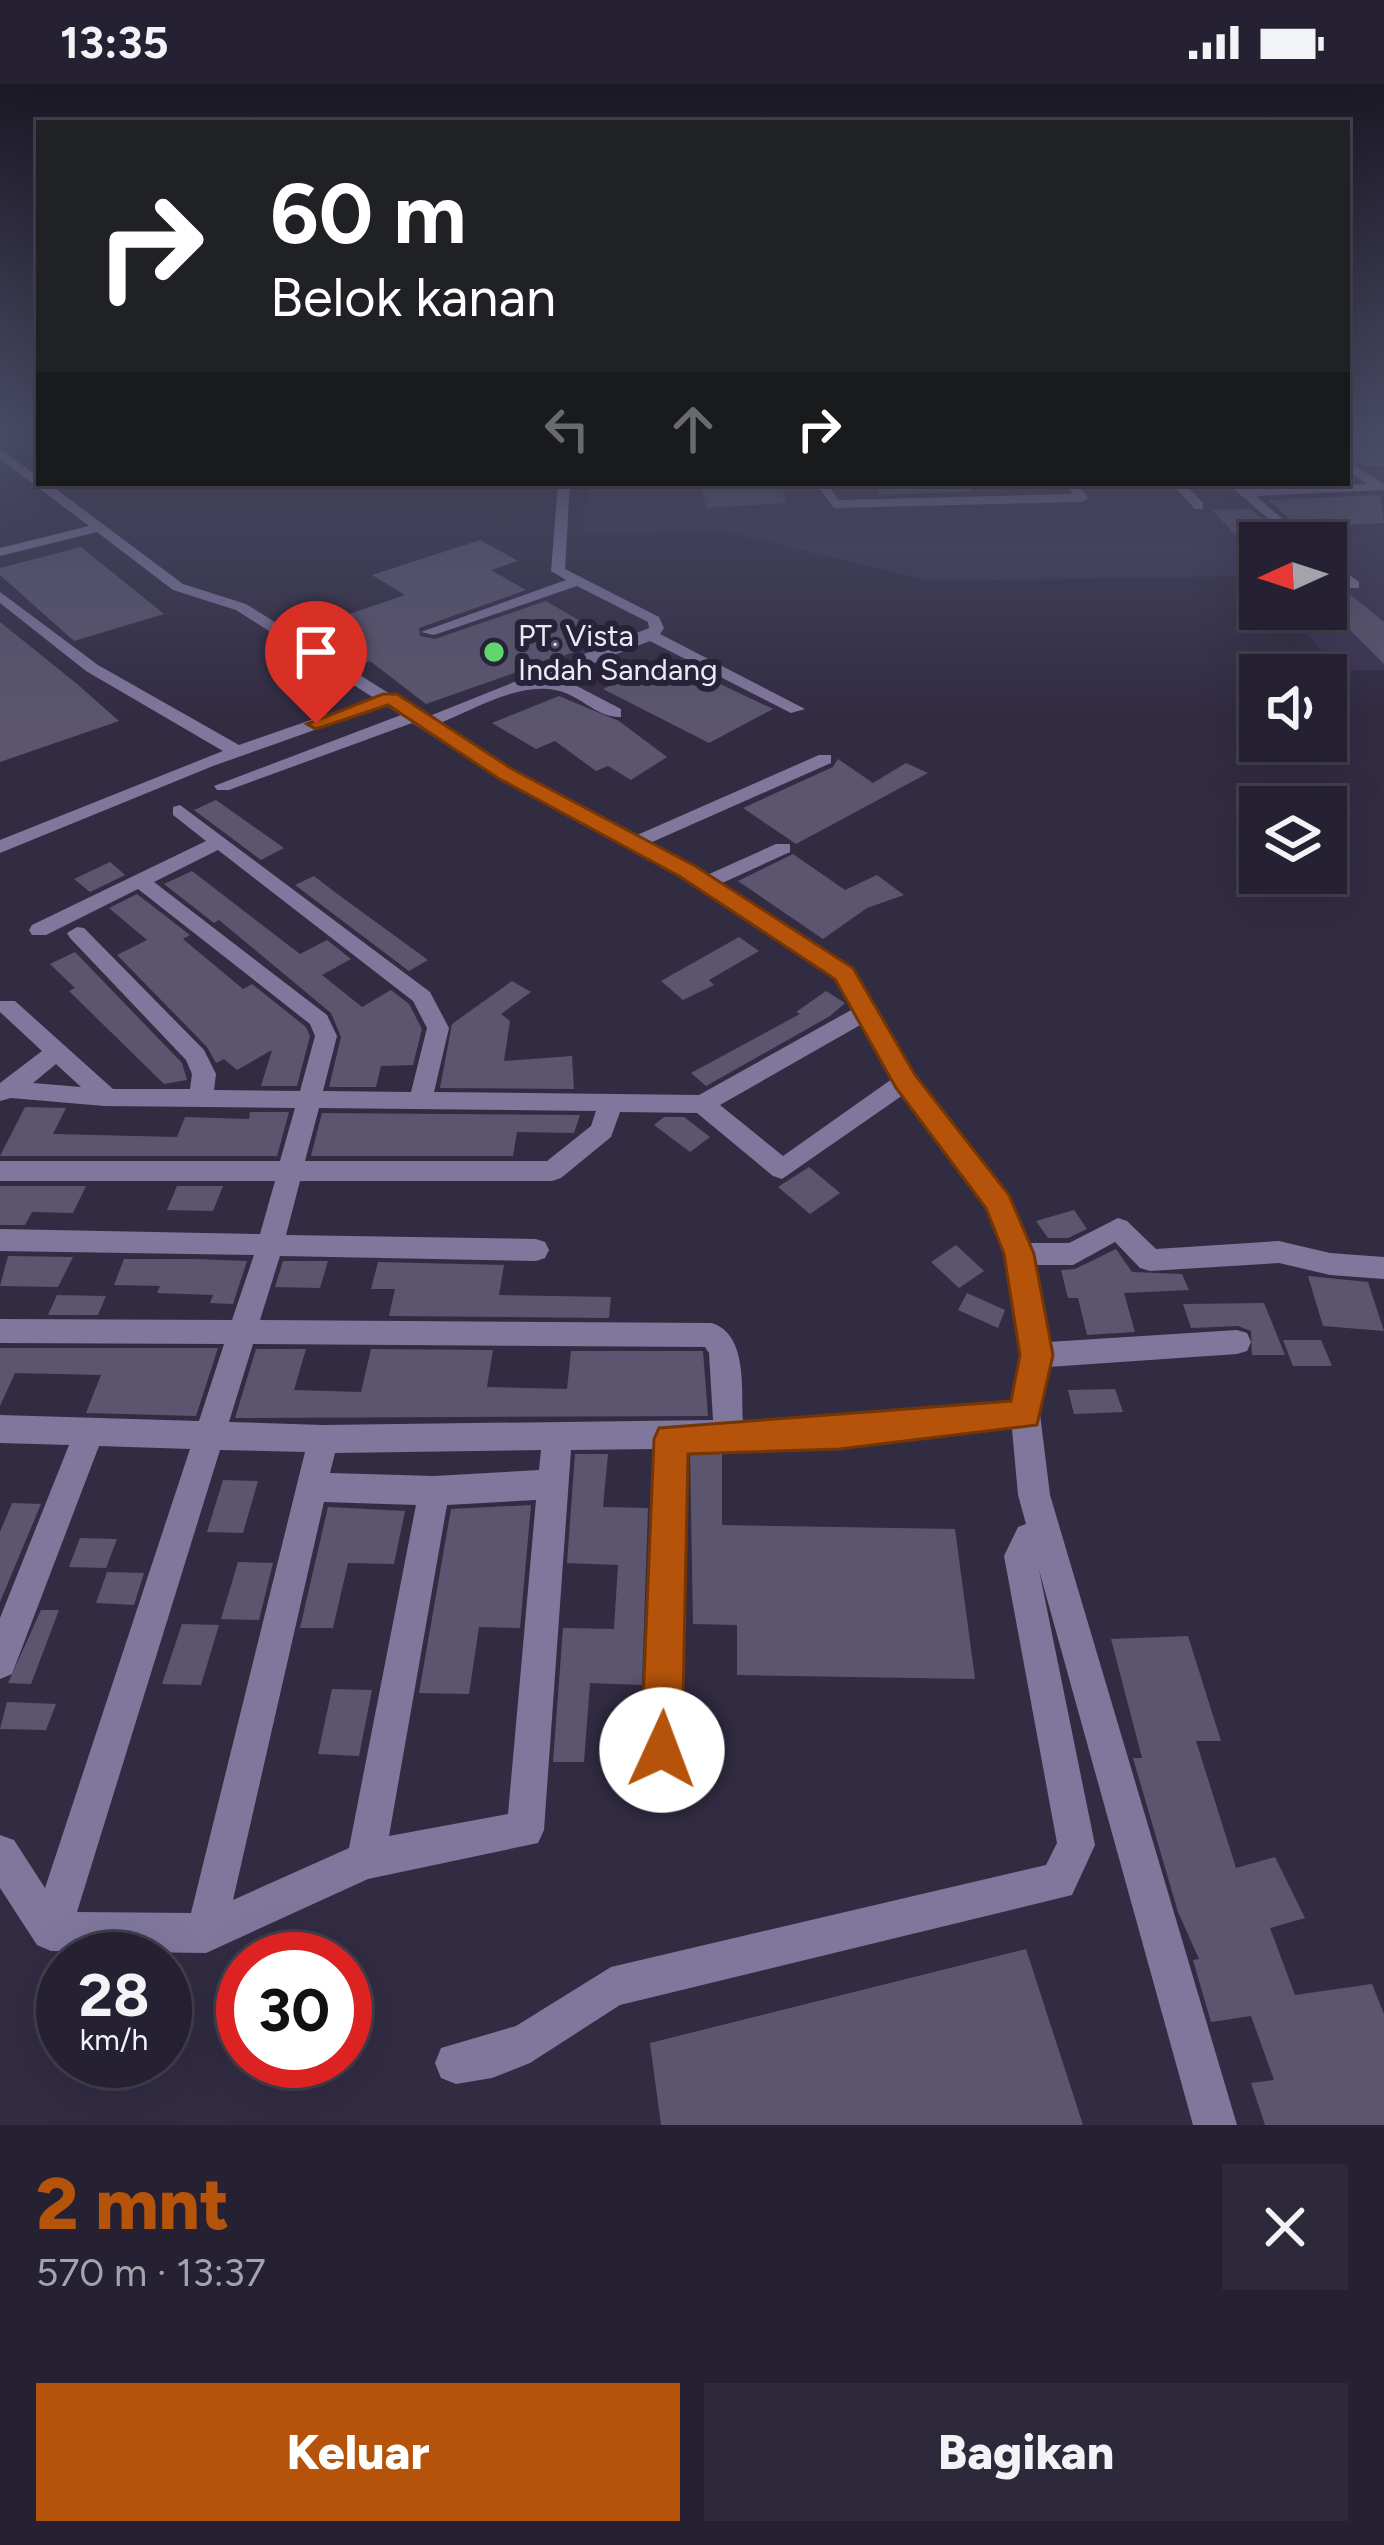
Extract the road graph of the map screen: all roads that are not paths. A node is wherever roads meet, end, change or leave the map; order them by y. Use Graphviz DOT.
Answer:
graph roads {
  1 [pos="59,526"];
  2 [pos="74,526"];
  3 [pos="93,526"];
  4 [pos="561,526"];
  5 [pos="0,535"];
  6 [pos="0,551"];
  7 [pos="1347,579"];
  8 [pos="578,581"];
  9 [pos="1354,585"];
  10 [pos="0,596"];
  11 [pos="429,632"];
  12 [pos="651,635"];
  13 [pos="533,682"];
  14 [pos="390,698"];
  15 [pos="797,709"];
  16 [pos="615,712"];
  17 [pos="423,718"];
  18 [pos="238,752"];
  19 [pos="825,759"];
  20 [pos="223,786"];
  21 [pos="180,811"];
  22 [pos="219,842"];
  23 [pos="635,842"];
  24 [pos="0,847"];
  25 [pos="783,848"];
  26 [pos="139,879"];
  27 [pos="705,883"];
  28 [pos="39,930"];
  29 [pos="77,934"];
  30 [pos="7,1006"];
  31 [pos="863,1013"];
  32 [pos="56,1052"];
  33 [pos="905,1082"];
  34 [pos="5,1091"];
  35 [pos="106,1097"];
  36 [pos="312,1097"];
  37 [pos="201,1098"];
  38 [pos="422,1098"];
  39 [pos="611,1100"];
  40 [pos="703,1104"];
  41 [pos="0,1171"];
  42 [pos="293,1172"];
  43 [pos="0,1240"];
  44 [pos="272,1244"];
  45 [pos="536,1250"];
  46 [pos="1019,1254"];
  47 [pos="1384,1268"];
  48 [pos="0,1331"];
  49 [pos="242,1332"];
  50 [pos="1237,1342"];
  51 [pos="1036,1355"];
  52 [pos="1025,1414"];
  53 [pos="0,1430"];
  54 [pos="89,1432"];
  55 [pos="729,1434"];
  56 [pos="207,1436"];
  57 [pos="557,1437"];
  58 [pos="323,1439"];
  59 [pos="671,1439"];
  60 [pos="553,1484"];
  61 [pos="313,1487"];
  62 [pos="434,1491"];
  63 [pos="1046,1536"];
  64 [pos="0,1663"];
  65 [pos="662,1750"];
  66 [pos="0,1854"];
  67 [pos="366,1860"];
  68 [pos="51,1931"];
  69 [pos="206,1933"];
  70 [pos="456,2063"];
  71 [pos="1215,2125"];
  1 -- 5 [label="street"];
  2 -- 6 [label="street"];
  3 -- 14 [label="street"];
  4 -- 8 [label="street"];
  7 -- 9 [label="street"];
  8 -- 11 [label="street"];
  8 -- 12 [label="street"];
  10 -- 18 [label="street"];
  12 -- 13 [label="street"];
  12 -- 15 [label="street"];
  13 -- 16 [label="street"];
  13 -- 17 [label="street"];
  14 -- 17 [label="street"];
  14 -- 18 [label="street"];
  17 -- 20 [label="street"];
  17 -- 23 [label="street"];
  18 -- 24 [label="street"];
  19 -- 23 [label="street"];
  21 -- 22 [label="street"];
  22 -- 26 [label="street"];
  22 -- 38 [label="street"];
  23 -- 27 [label="street"];
  25 -- 27 [label="street"];
  26 -- 28 [label="street"];
  26 -- 36 [label="street"];
  27 -- 31 [label="street"];
  29 -- 37 [label="street"];
  30 -- 32 [label="street"];
  31 -- 33 [label="street"];
  31 -- 40 [label="street"];
  32 -- 34 [label="street"];
  32 -- 35 [label="street"];
  33 -- 40 [label="street"];
  33 -- 46 [label="street"];
  34 -- 35 [label="street"];
  35 -- 37 [label="street"];
  36 -- 37 [label="street"];
  36 -- 38 [label="street"];
  36 -- 42 [label="street"];
  38 -- 39 [label="street"];
  39 -- 40 [label="street"];
  39 -- 42 [label="street"];
  41 -- 42 [label="street"];
  42 -- 44 [label="street"];
  43 -- 44 [label="street"];
  44 -- 45 [label="street"];
  44 -- 49 [label="street"];
  46 -- 47 [label="street"];
  46 -- 51 [label="street"];
  48 -- 49 [label="street"];
  49 -- 55 [label="street"];
  49 -- 56 [label="street"];
  50 -- 51 [label="street"];
  51 -- 52 [label="street"];
  52 -- 55 [label="street"];
  52 -- 63 [label="street"];
  53 -- 54 [label="street"];
  54 -- 56 [label="street"];
  54 -- 64 [label="street"];
  55 -- 59 [label="street"];
  56 -- 58 [label="street"];
  56 -- 68 [label="street"];
  57 -- 58 [label="street"];
  57 -- 59 [label="street"];
  57 -- 60 [label="street"];
  58 -- 61 [label="street"];
  59 -- 65 [label="street"];
  60 -- 62 [label="street"];
  60 -- 67 [label="street"];
  61 -- 62 [label="street"];
  61 -- 69 [label="street"];
  62 -- 67 [label="street"];
  63 -- 70 [label="street"];
  63 -- 71 [label="street"];
  66 -- 68 [label="street"];
  67 -- 69 [label="street"];
  68 -- 69 [label="street"];
}
